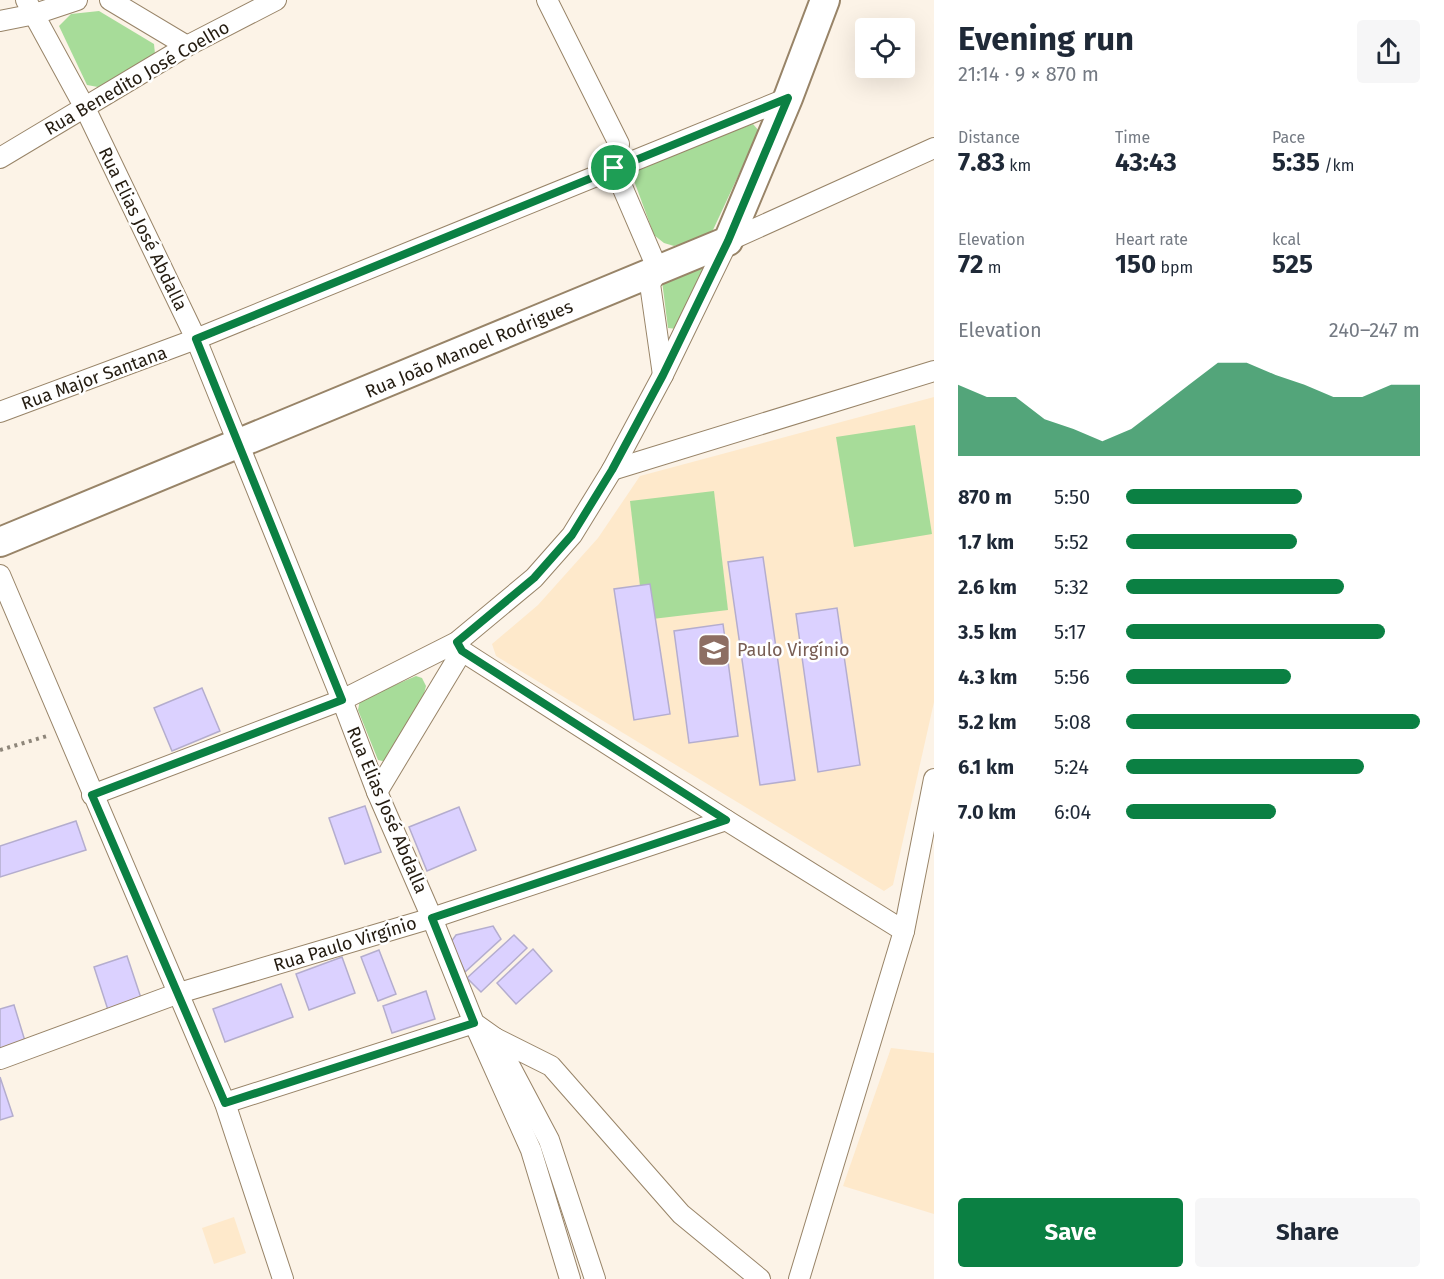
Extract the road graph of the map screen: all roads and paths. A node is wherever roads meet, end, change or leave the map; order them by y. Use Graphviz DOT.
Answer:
graph roads {
  1 [pos="77,0"];
  2 [pos="110,0"];
  3 [pos="276,0"];
  4 [pos="547,0"];
  5 [pos="825,0"];
  6 [pos="30,7"];
  7 [pos="0,21"];
  8 [pos="187,45"];
  9 [pos="788,98"];
  10 [pos="85,108"];
  11 [pos="934,148"];
  12 [pos="0,158"];
  13 [pos="614,168"];
  14 [pos="728,241"];
  15 [pos="658,270"];
  16 [pos="196,339"];
  17 [pos="934,371"];
  18 [pos="663,375"];
  19 [pos="0,412"];
  20 [pos="240,444"];
  21 [pos="612,470"];
  22 [pos="0,542"];
  23 [pos="0,575"];
  24 [pos="460,646"];
  25 [pos="342,700"];
  26 [pos="65,731"];
  27 [pos="0,750"];
  28 [pos="934,779"];
  29 [pos="377,792"];
  30 [pos="92,795"];
  31 [pos="726,820"];
  32 [pos="432,918"];
  33 [pos="904,931"];
  34 [pos="179,993"];
  35 [pos="474,1023"];
  36 [pos="495,1038"];
  37 [pos="0,1059"];
  38 [pos="225,1103"];
  39 [pos="283,1279"];
  40 [pos="570,1279"];
  41 [pos="595,1279"];
  42 [pos="760,1279"];
  43 [pos="799,1279"];
  1 -- 6 [label="street"];
  2 -- 8 [label="street"];
  3 -- 8 [label="street, Rua Benedito José Coelho"];
  4 -- 13 [label="street"];
  5 -- 9 [label="street"];
  6 -- 7 [label="street"];
  6 -- 10 [label="street, Rua Elias José Abdalla"];
  8 -- 10 [label="street, Rua Benedito José Coelho"];
  9 -- 13 [label="street, Rua Major Santana"];
  9 -- 14 [label="street"];
  10 -- 12 [label="street, Rua Benedito José Coelho"];
  10 -- 16 [label="street, Rua Elias José Abdalla"];
  11 -- 14 [label="street, Rua João Manoel Rodrigues"];
  13 -- 15 [label="street"];
  13 -- 16 [label="street, Rua Major Santana"];
  14 -- 15 [label="street, Rua João Manoel Rodrigues"];
  14 -- 18 [label="street"];
  15 -- 18 [label="street"];
  15 -- 20 [label="street, Rua João Manoel Rodrigues"];
  16 -- 19 [label="street, Rua Major Santana"];
  16 -- 20 [label="street, Rua Elias José Abdalla"];
  17 -- 21 [label="street"];
  18 -- 21 [label="street"];
  20 -- 22 [label="street, Rua João Manoel Rodrigues"];
  20 -- 25 [label="street, Rua Elias José Abdalla"];
  21 -- 24 [label="street"];
  23 -- 26 [label="street"];
  24 -- 25 [label="street"];
  24 -- 29 [label="street"];
  24 -- 31 [label="street"];
  25 -- 29 [label="street, Rua Elias José Abdalla"];
  25 -- 30 [label="street"];
  26 -- 27 [label="path"];
  26 -- 30 [label="street"];
  28 -- 33 [label="street"];
  29 -- 32 [label="street, Rua Elias José Abdalla"];
  30 -- 34 [label="street"];
  31 -- 32 [label="street, Rua Paulo Virgínio"];
  31 -- 33 [label="street"];
  32 -- 34 [label="street, Rua Paulo Virgínio"];
  32 -- 35 [label="street, Rua Elias José Abdalla"];
  33 -- 43 [label="street"];
  34 -- 37 [label="street, Rua Paulo Virgínio"];
  34 -- 38 [label="street"];
  35 -- 36 [label="street"];
  35 -- 38 [label="street"];
  35 -- 40 [label="street, Rua Elias José Abdalla"];
  36 -- 41 [label="street"];
  36 -- 42 [label="street"];
  38 -- 39 [label="street"];
}
